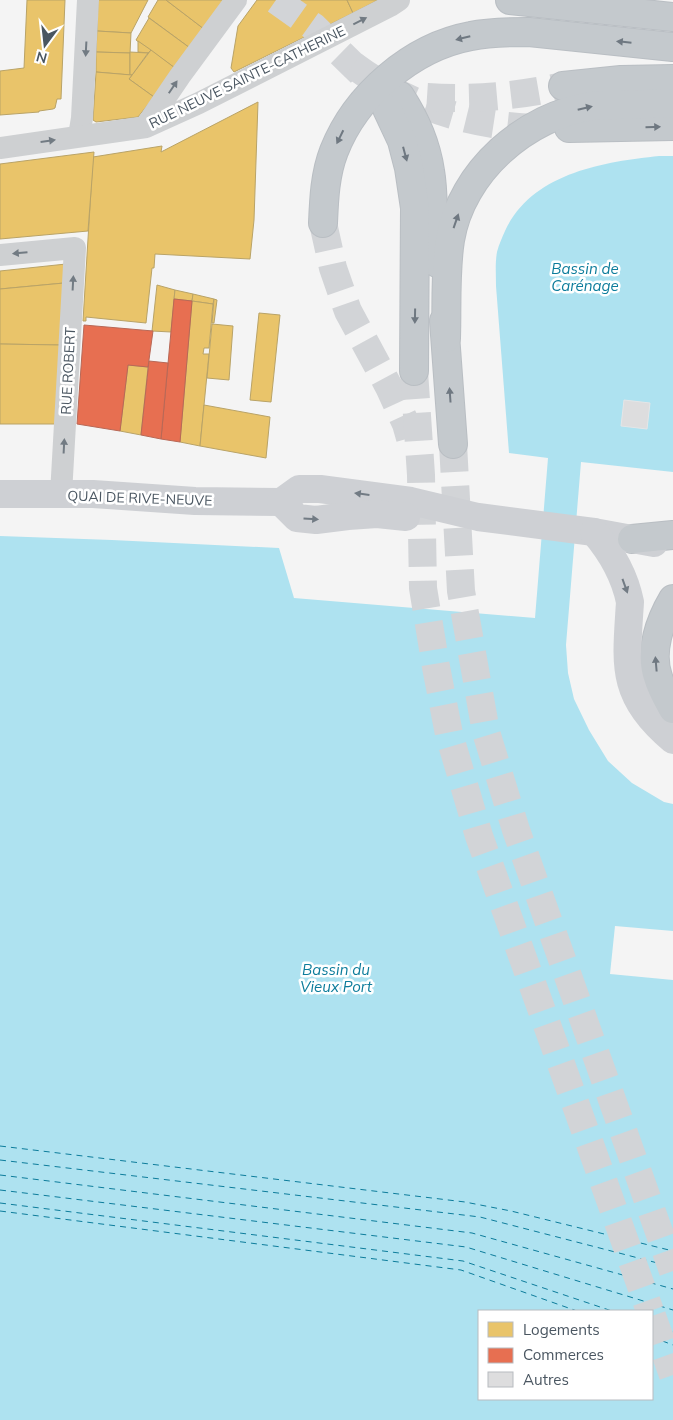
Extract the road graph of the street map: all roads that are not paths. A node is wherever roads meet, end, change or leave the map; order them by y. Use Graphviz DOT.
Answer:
graph roads {
  1 [pos="88,0"];
  2 [pos="236,0"];
  3 [pos="399,0"];
  4 [pos="510,0"];
  5 [pos="673,17"];
  6 [pos="673,47"];
  7 [pos="673,79"];
  8 [pos="563,86"];
  9 [pos="673,103"];
  10 [pos="673,126"];
  11 [pos="146,127"];
  12 [pos="569,128"];
  13 [pos="79,136"];
  14 [pos="0,148"];
  15 [pos="323,223"];
  16 [pos="0,255"];
  17 [pos="446,338"];
  18 [pos="414,371"];
  19 [pos="453,444"];
  20 [pos="0,494"];
  21 [pos="61,494"];
  22 [pos="673,535"];
  23 [pos="609,537"];
  24 [pos="673,547"];
  25 [pos="673,599"];
  26 [pos="673,708"];
  27 [pos="673,740"];
  1 -- 13 [label="street, one-way"];
  11 -- 2 [label="street, one-way"];
  11 -- 3 [label="street, RUE NEUVE SAINTE-CATHERINE, one-way"];
  4 -- 5 [label="highway"];
  6 -- 15 [label="highway, one-way"];
  7 -- 8 [label="highway"];
  17 -- 9 [label="highway, one-way"];
  12 -- 10 [label="highway, one-way"];
  11 -- 13 [label="street, RUE NEUVE SAINTE-CATHERINE"];
  14 -- 13 [label="street, RUE NEUVE SAINTE-CATHERINE, one-way"];
  21 -- 16 [label="street, RUE ROBERT, one-way"];
  17 -- 18 [label="highway, one-way"];
  19 -- 17 [label="highway, one-way"];
  20 -- 21 [label="main road, QUAI DE RIVE-NEUVE"];
  21 -- 23 [label="main road, QUAI DE RIVE-NEUVE"];
  22 -- 23 [label="highway"];
  23 -- 24 [label="main road, QUAI DE RIVE-NEUVE"];
  23 -- 27 [label="main road, one-way"];
  26 -- 25 [label="highway, one-way"];
}
